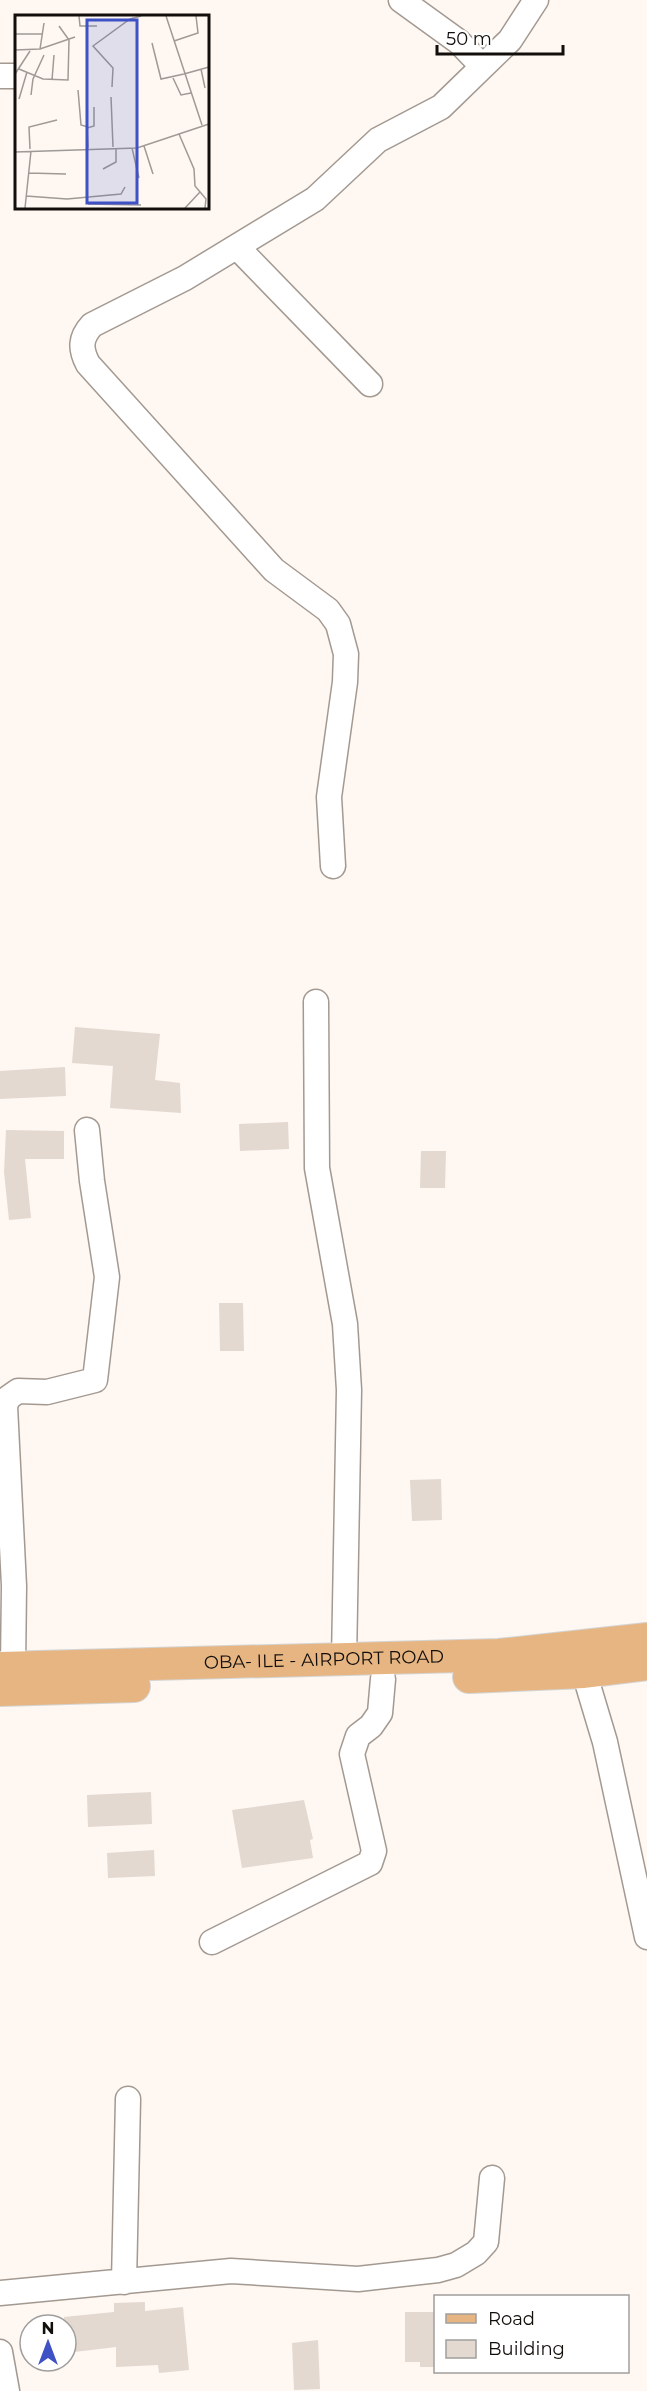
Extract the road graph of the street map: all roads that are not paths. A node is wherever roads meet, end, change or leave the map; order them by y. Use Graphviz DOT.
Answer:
graph roads {
  1 [pos="401,0"];
  2 [pos="536,0"];
  3 [pos="482,66"];
  4 [pos="237,247"];
  5 [pos="370,384"];
  6 [pos="333,866"];
  7 [pos="316,1002"];
  8 [pos="87,1130"];
  9 [pos="4,1397"];
  10 [pos="647,1639"];
  11 [pos="344,1660"];
  12 [pos="647,1664"];
  13 [pos="584,1672"];
  14 [pos="4,1675"];
  15 [pos="383,1679"];
  16 [pos="647,1937"];
  17 [pos="212,1942"];
  18 [pos="128,2099"];
  19 [pos="492,2178"];
  20 [pos="124,2282"];
  21 [pos="0,2293"];
  22 [pos="0,2352"];
  23 [pos="7,2391"];
  1 -- 3 [label="street"];
  2 -- 3 [label="street"];
  3 -- 4 [label="street"];
  4 -- 5 [label="street"];
  4 -- 6 [label="street"];
  7 -- 11 [label="street"];
  8 -- 9 [label="street"];
  9 -- 14 [label="street"];
  10 -- 11 [label="main road, OBA- ILE - AIRPORT ROAD"];
  11 -- 14 [label="main road, OBA- ILE - AIRPORT ROAD"];
  12 -- 13 [label="main road, OBA- ILE - AIRPORT ROAD"];
  13 -- 15 [label="main road, OBA- ILE - AIRPORT ROAD"];
  13 -- 16 [label="street"];
  14 -- 15 [label="main road, OBA- ILE - AIRPORT ROAD"];
  15 -- 17 [label="street"];
  18 -- 20 [label="street"];
  19 -- 20 [label="street"];
  20 -- 21 [label="street"];
  22 -- 23 [label="street"];
}
